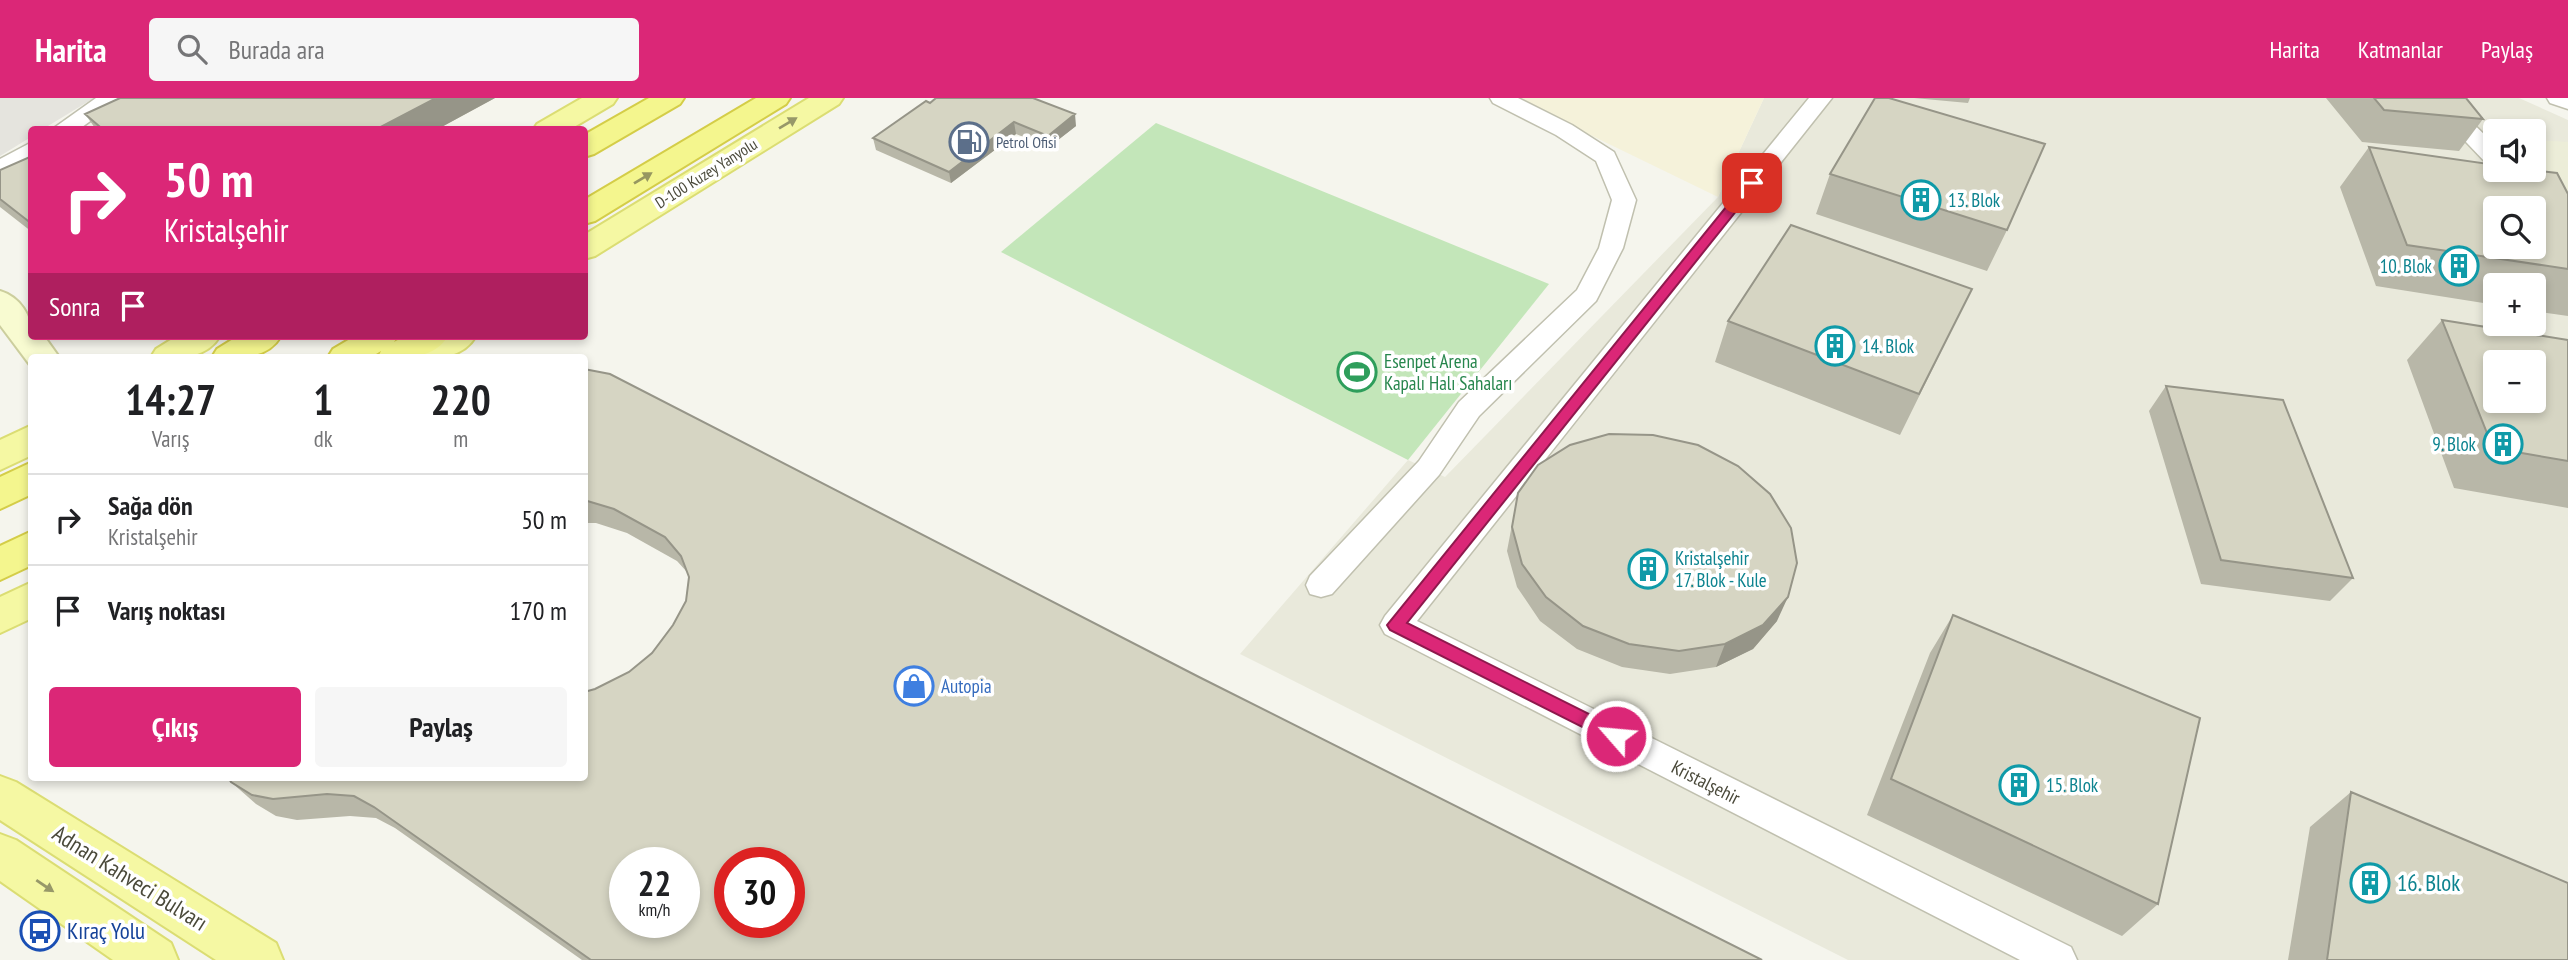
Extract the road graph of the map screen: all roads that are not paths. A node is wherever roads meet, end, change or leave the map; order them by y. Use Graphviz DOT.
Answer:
graph roads {
  1 [pos="111,98"];
  2 [pos="603,98"];
  3 [pos="639,98"];
  4 [pos="670,98"];
  5 [pos="776,98"];
  6 [pos="829,98"];
  7 [pos="1501,98"];
  8 [pos="1821,98"];
  9 [pos="2435,98"];
  10 [pos="2558,98"];
  11 [pos="2568,102"];
  12 [pos="68,126"];
  13 [pos="554,126"];
  14 [pos="588,128"];
  15 [pos="588,146"];
  16 [pos="2483,147"];
  17 [pos="28,152"];
  18 [pos="0,169"];
  19 [pos="588,212"];
  20 [pos="588,247"];
  21 [pos="0,274"];
  22 [pos="0,302"];
  23 [pos="28,310"];
  24 [pos="28,339"];
  25 [pos="29,340"];
  26 [pos="50,340"];
  27 [pos="196,340"];
  28 [pos="257,340"];
  29 [pos="374,340"];
  30 [pos="424,340"];
  31 [pos="453,340"];
  32 [pos="40,354"];
  33 [pos="61,354"];
  34 [pos="173,354"];
  35 [pos="234,354"];
  36 [pos="350,354"];
  37 [pos="400,354"];
  38 [pos="431,354"];
  39 [pos="28,440"];
  40 [pos="0,457"];
  41 [pos="28,478"];
  42 [pos="0,495"];
  43 [pos="28,548"];
  44 [pos="0,565"];
  45 [pos="28,574"];
  46 [pos="1321,585"];
  47 [pos="0,591"];
  48 [pos="28,600"];
  49 [pos="0,617"];
  50 [pos="0,796"];
  51 [pos="0,855"];
  52 [pos="154,960"];
  53 [pos="259,960"];
  54 [pos="2058,960"];
  1 -- 12 [label="street"];
  2 -- 13 [label="main road"];
  3 -- 14 [label="highway"];
  4 -- 15 [label="highway"];
  19 -- 5 [label="highway, one-way"];
  20 -- 6 [label="main road, D-100 Kuzey Yanyolu, one-way"];
  7 -- 46 [label="street"];
  8 -- 54 [label="street, Kristalşehir"];
  9 -- 16 [label="street"];
  10 -- 11 [label="street"];
  17 -- 18 [label="street"];
  21 -- 23 [label="main road"];
  22 -- 24 [label="main road"];
  25 -- 32 [label="main road"];
  26 -- 33 [label="main road"];
  27 -- 34 [label="main road"];
  28 -- 35 [label="highway"];
  29 -- 36 [label="highway"];
  30 -- 37 [label="highway"];
  31 -- 38 [label="main road"];
  39 -- 40 [label="main road"];
  41 -- 42 [label="highway"];
  43 -- 44 [label="highway"];
  45 -- 47 [label="highway"];
  48 -- 49 [label="main road"];
  50 -- 53 [label="main road, Adnan Kahveci Bulvarı"];
  51 -- 52 [label="main road, one-way"];
}
